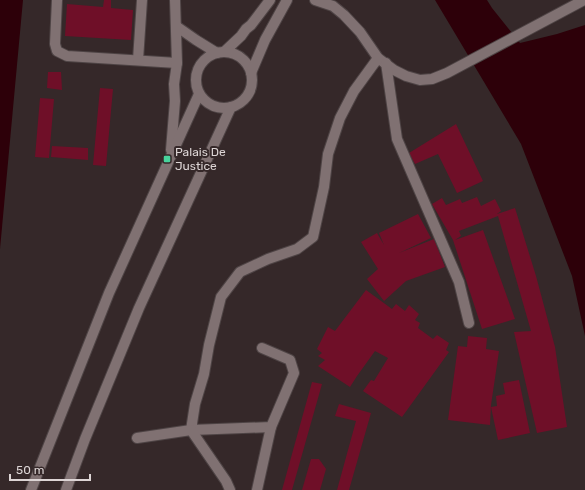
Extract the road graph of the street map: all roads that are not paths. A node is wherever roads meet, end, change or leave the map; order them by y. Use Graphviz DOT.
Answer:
graph roads {
  1 [pos="56,0"];
  2 [pos="142,0"];
  3 [pos="175,0"];
  4 [pos="270,0"];
  5 [pos="287,0"];
  6 [pos="315,0"];
  7 [pos="584,0"];
  8 [pos="176,26"];
  9 [pos="220,53"];
  10 [pos="138,60"];
  11 [pos="382,61"];
  12 [pos="177,63"];
  13 [pos="251,73"];
  14 [pos="199,94"];
  15 [pos="231,107"];
  16 [pos="171,158"];
  17 [pos="469,324"];
  18 [pos="262,348"];
  19 [pos="271,427"];
  20 [pos="192,430"];
  21 [pos="137,438"];
  22 [pos="32,490"];
  23 [pos="66,490"];
  24 [pos="230,490"];
  25 [pos="257,490"];
  1 -- 10 [label="street"];
  2 -- 10 [label="street"];
  3 -- 8 [label="street"];
  4 -- 9 [label="street"];
  5 -- 13 [label="street"];
  6 -- 11 [label="street"];
  7 -- 11 [label="street"];
  8 -- 9 [label="street"];
  8 -- 12 [label="street"];
  9 -- 13 [label="street"];
  9 -- 14 [label="street"];
  10 -- 12 [label="street"];
  11 -- 17 [label="street"];
  11 -- 20 [label="street"];
  12 -- 16 [label="street"];
  13 -- 15 [label="street"];
  14 -- 15 [label="street"];
  14 -- 16 [label="street"];
  15 -- 23 [label="street"];
  16 -- 22 [label="street"];
  18 -- 19 [label="street"];
  19 -- 20 [label="street"];
  19 -- 25 [label="street"];
  20 -- 21 [label="street"];
  20 -- 24 [label="street"];
}
